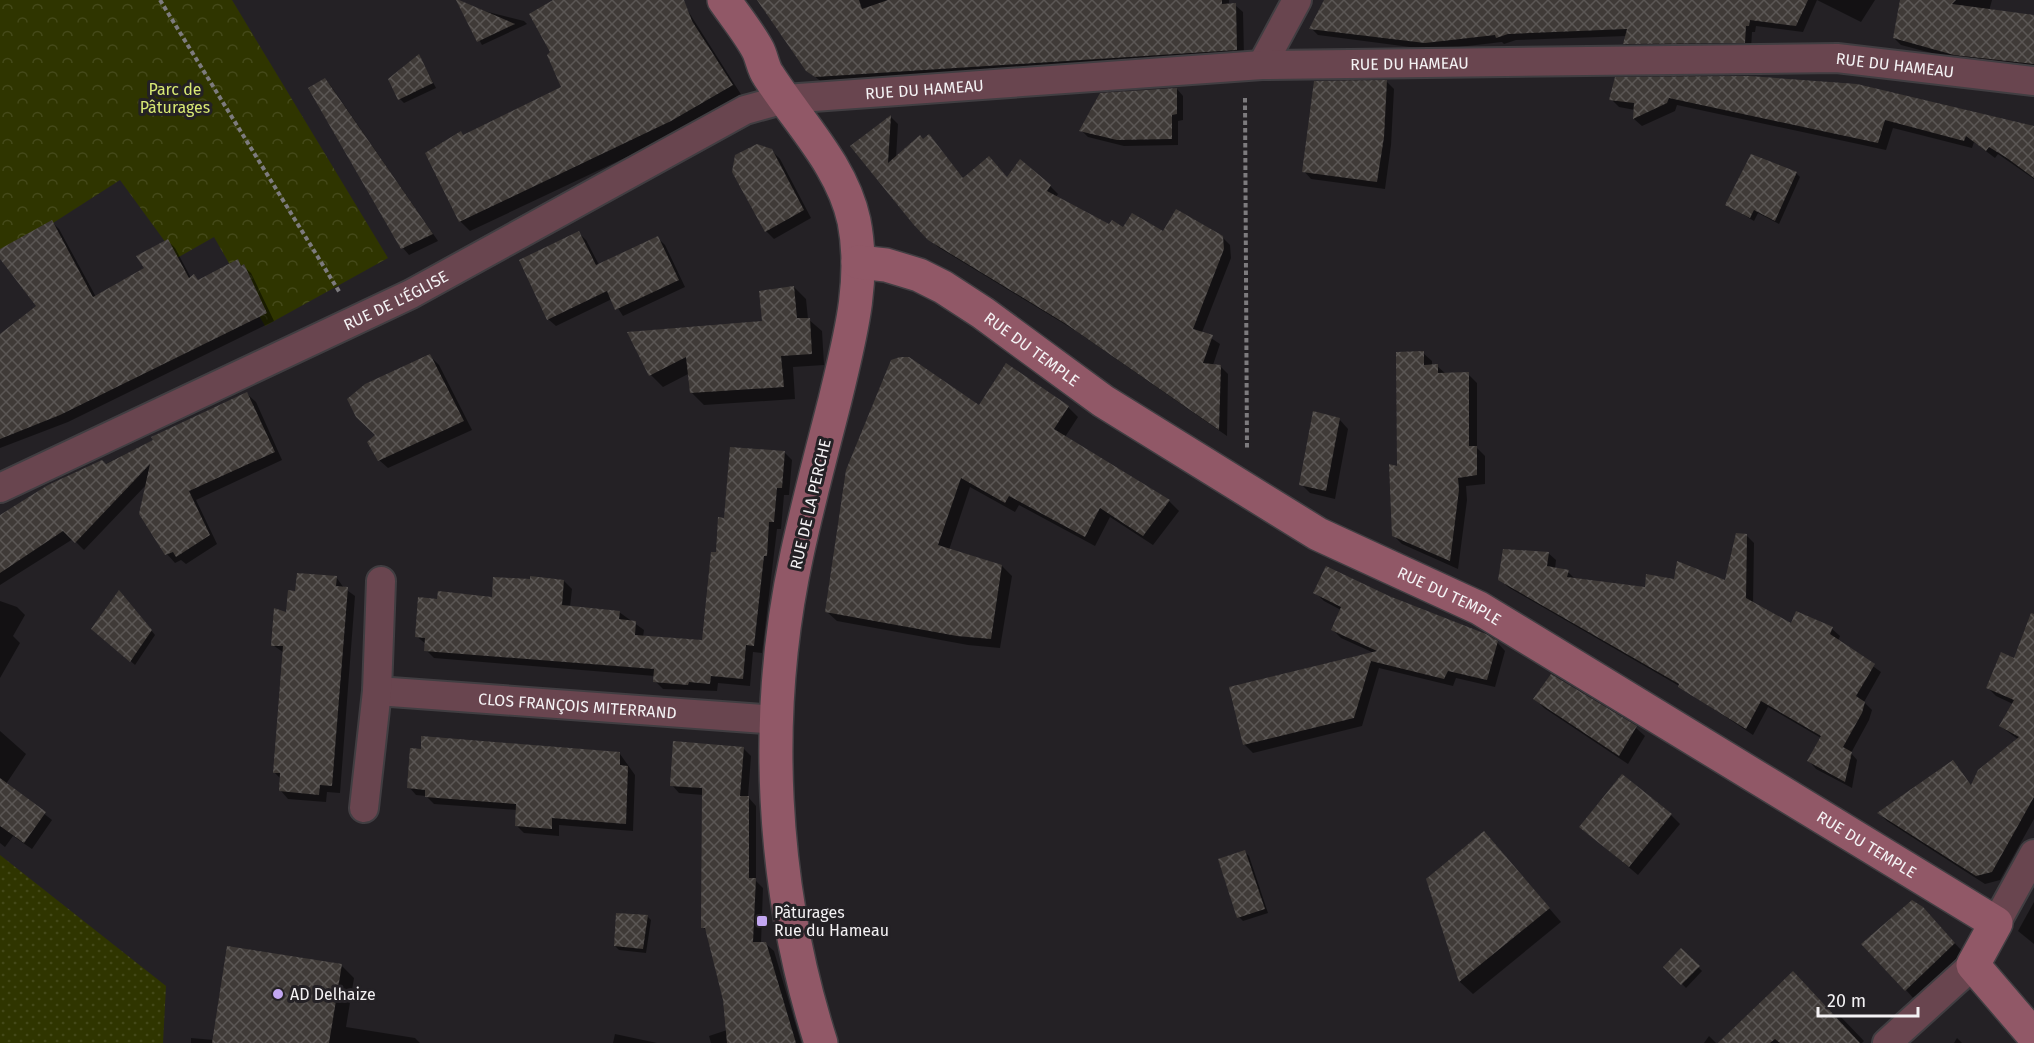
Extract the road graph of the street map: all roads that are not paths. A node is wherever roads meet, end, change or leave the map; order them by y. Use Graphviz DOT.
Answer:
graph roads {
  1 [pos="724,0"];
  2 [pos="1297,0"];
  3 [pos="1262,65"];
  4 [pos="2034,81"];
  5 [pos="785,99"];
  6 [pos="858,262"];
  7 [pos="0,488"];
  8 [pos="381,581"];
  9 [pos="377,691"];
  10 [pos="777,720"];
  11 [pos="364,808"];
  12 [pos="2034,854"];
  13 [pos="1996,923"];
  14 [pos="1972,965"];
  15 [pos="2034,1036"];
  16 [pos="821,1043"];
  17 [pos="1887,1043"];
  1 -- 5 [label="street, RUE DE LA PERCHE"];
  2 -- 3 [label="street"];
  3 -- 4 [label="street, RUE DU HAMEAU"];
  3 -- 5 [label="street, RUE DU HAMEAU"];
  5 -- 6 [label="street, RUE DE LA PERCHE"];
  5 -- 7 [label="street, RUE DE L'ÉGLISE"];
  6 -- 10 [label="street, RUE DE LA PERCHE"];
  6 -- 13 [label="street, RUE DU TEMPLE"];
  8 -- 9 [label="street"];
  9 -- 10 [label="street, CLOS FRANÇOIS MITERRAND"];
  9 -- 11 [label="street"];
  10 -- 16 [label="street, RUE DE LA PERCHE"];
  12 -- 13 [label="street"];
  13 -- 14 [label="street"];
  14 -- 15 [label="street"];
  14 -- 17 [label="street"];
}
